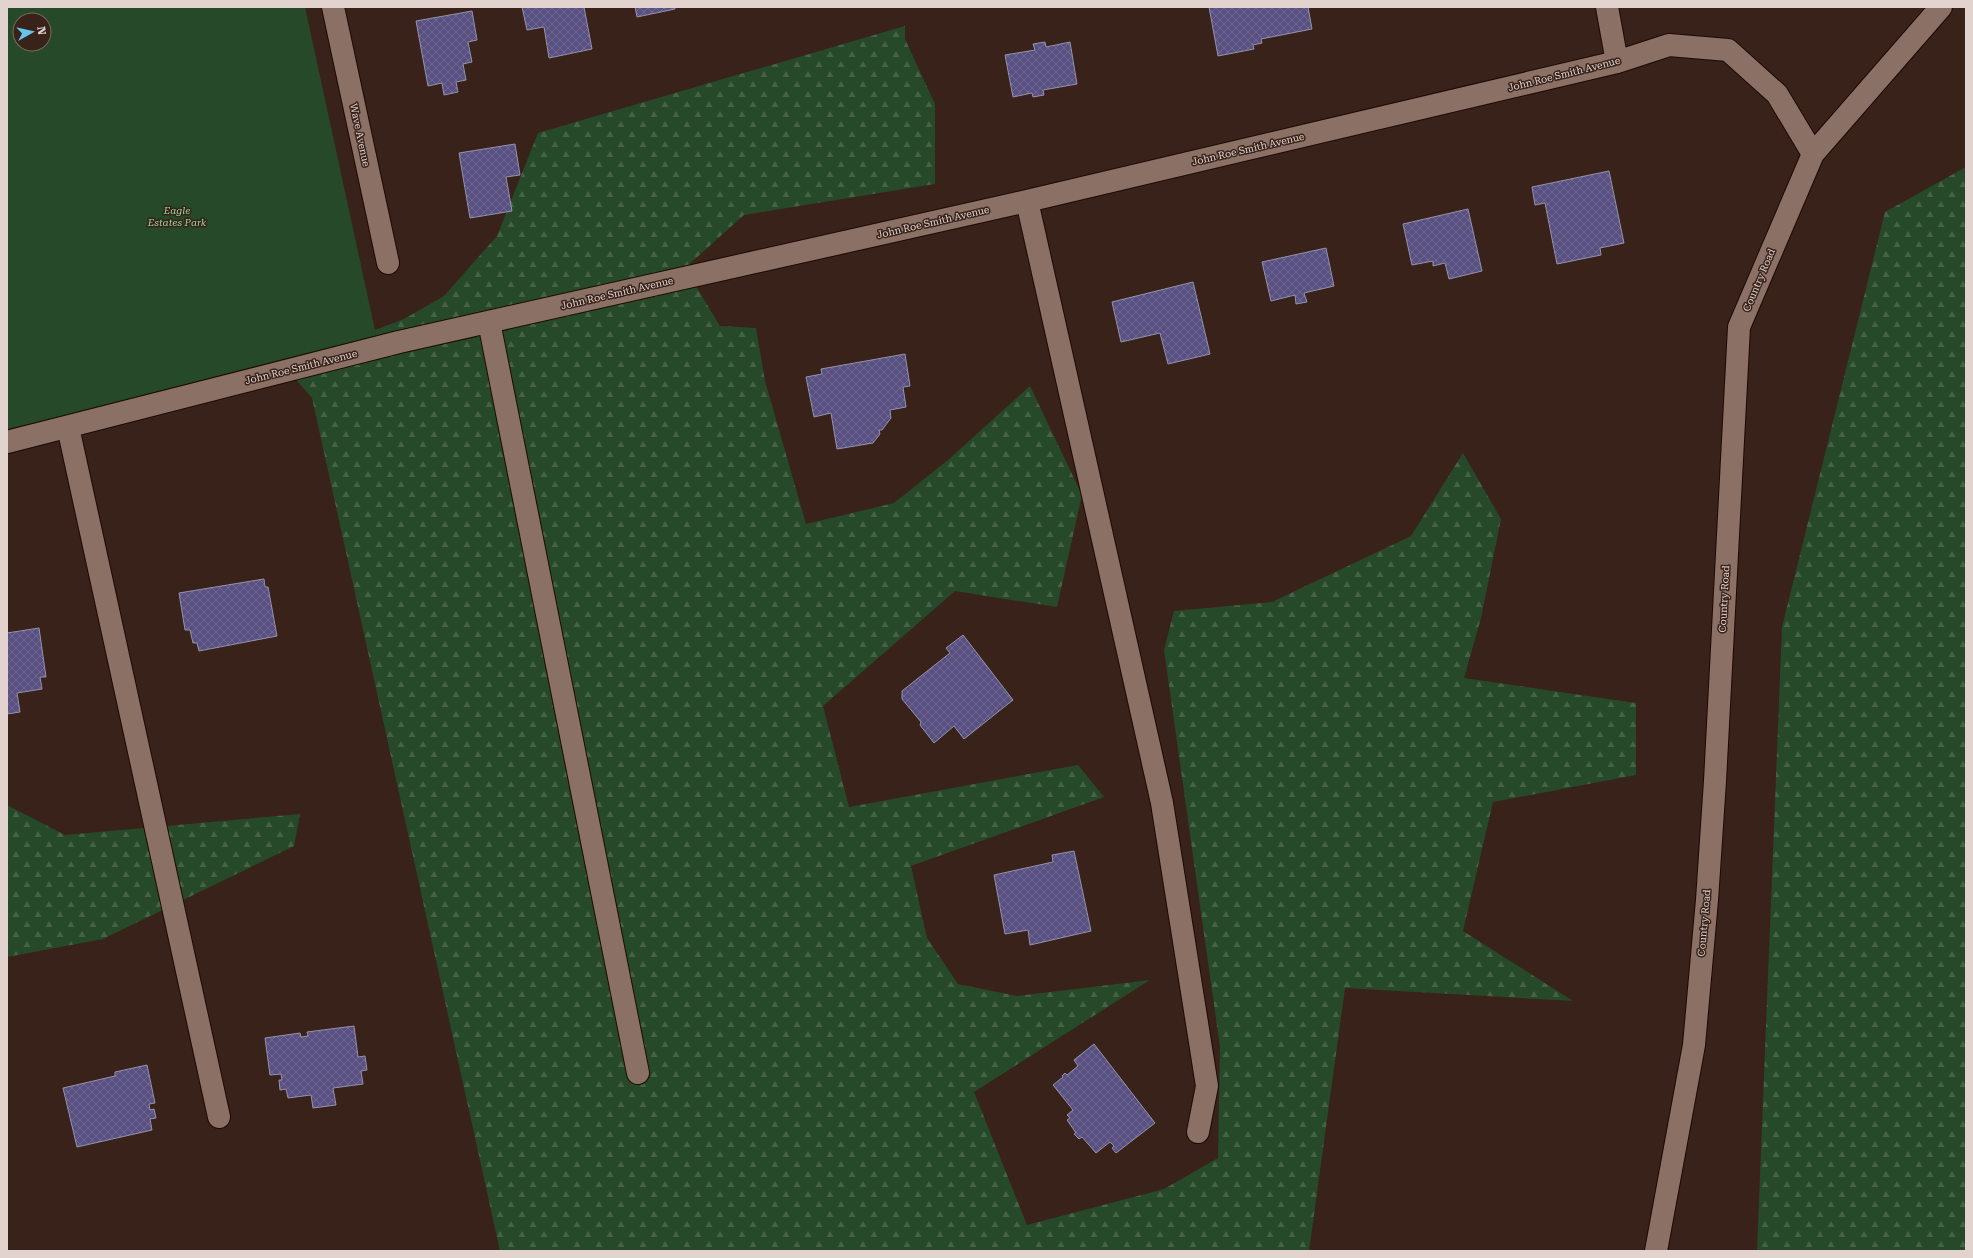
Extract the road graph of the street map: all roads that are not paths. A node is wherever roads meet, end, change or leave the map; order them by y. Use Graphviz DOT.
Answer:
graph roads {
  1 [pos="333,7"];
  2 [pos="1607,7"];
  3 [pos="1941,7"];
  4 [pos="1617,62"];
  5 [pos="1813,154"];
  6 [pos="1027,201"];
  7 [pos="388,262"];
  8 [pos="489,322"];
  9 [pos="68,427"];
  10 [pos="7,442"];
  11 [pos="638,1073"];
  12 [pos="218,1117"];
  13 [pos="1198,1132"];
  14 [pos="1656,1251"];
  1 -- 7 [label="street, Wave Avenue"];
  2 -- 4 [label="street"];
  3 -- 5 [label="street, Country Road"];
  4 -- 5 [label="street, John Roe Smith Avenue"];
  4 -- 6 [label="street, John Roe Smith Avenue"];
  5 -- 14 [label="street, Country Road"];
  6 -- 8 [label="street, John Roe Smith Avenue"];
  6 -- 13 [label="street"];
  8 -- 9 [label="street, John Roe Smith Avenue"];
  8 -- 11 [label="street"];
  9 -- 10 [label="street, John Roe Smith Avenue"];
  9 -- 12 [label="street"];
}
